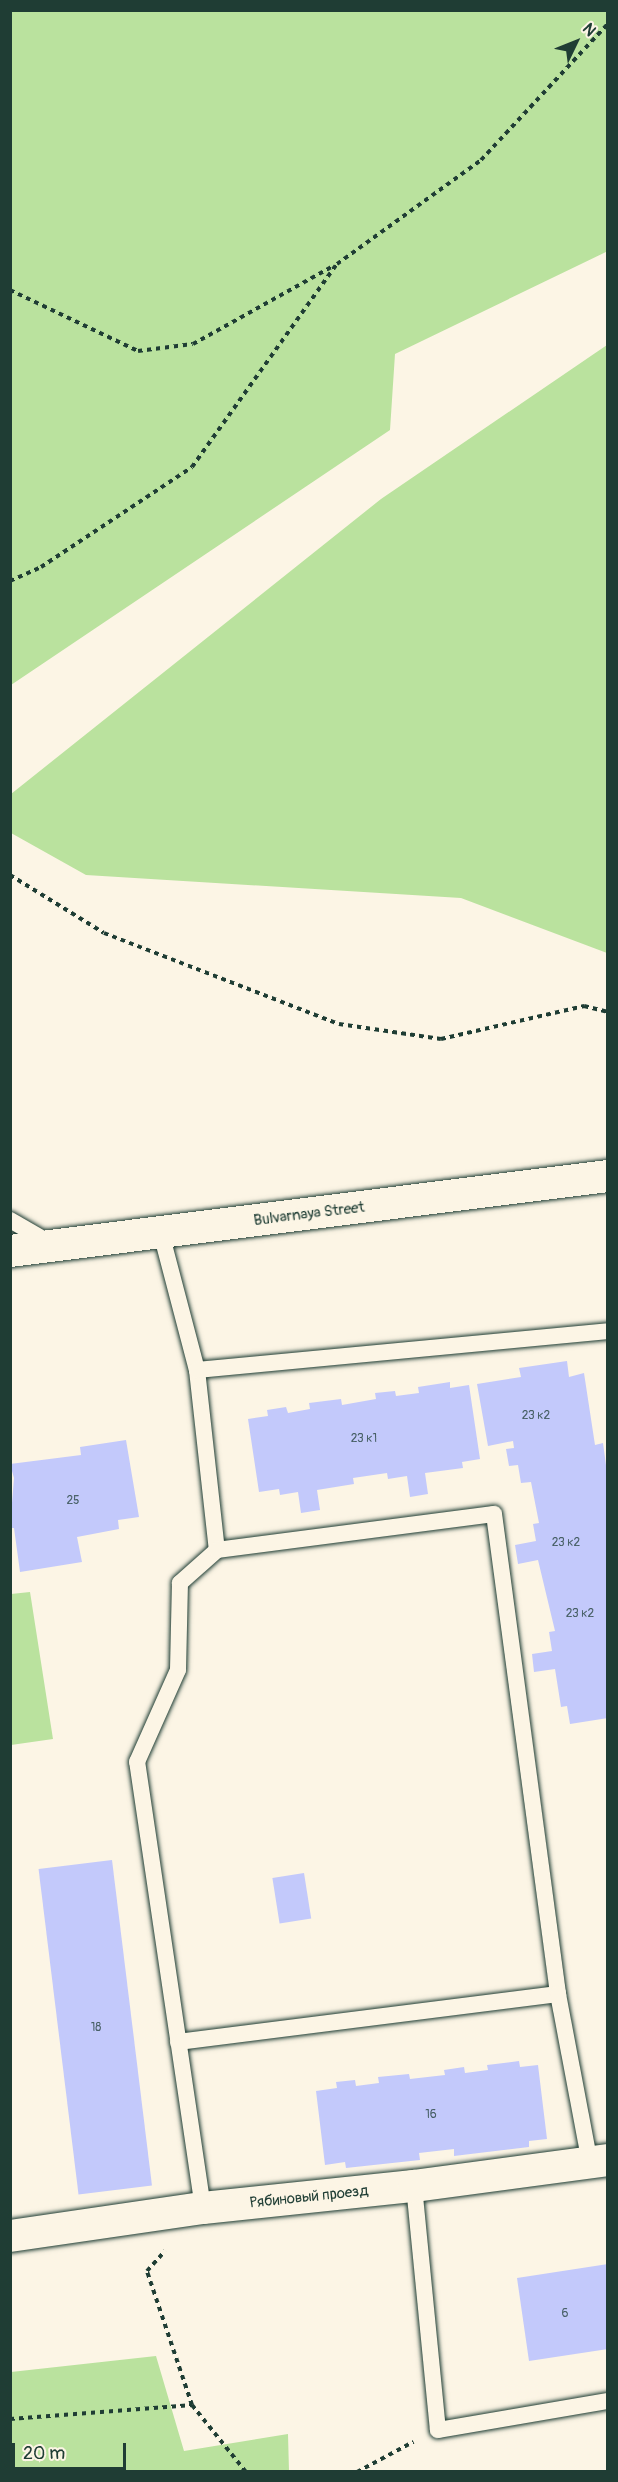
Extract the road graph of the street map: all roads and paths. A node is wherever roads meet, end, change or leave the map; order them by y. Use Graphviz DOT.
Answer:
graph roads {
  1 [pos="608,24"];
  2 [pos="337,264"];
  3 [pos="10,290"];
  4 [pos="10,581"];
  5 [pos="10,875"];
  6 [pos="608,1012"];
  7 [pos="608,1176"];
  8 [pos="10,1220"];
  9 [pos="161,1233"];
  10 [pos="53,1244"];
  11 [pos="10,1251"];
  12 [pos="608,1331"];
  13 [pos="197,1370"];
  14 [pos="217,1550"];
  15 [pos="558,1994"];
  16 [pos="178,2042"];
  17 [pos="599,2162"];
  18 [pos="414,2186"];
  19 [pos="203,2208"];
  20 [pos="10,2236"];
  21 [pos="168,2247"];
  22 [pos="608,2401"];
  23 [pos="192,2405"];
  24 [pos="10,2419"];
  25 [pos="438,2430"];
  26 [pos="246,2472"];
  27 [pos="357,2472"];
  1 -- 2 [label="path"];
  2 -- 3 [label="path"];
  2 -- 4 [label="path"];
  5 -- 6 [label="path"];
  7 -- 9 [label="street, Bulvarnaya Street"];
  8 -- 10 [label="lane"];
  9 -- 10 [label="street, Bulvarnaya Street"];
  9 -- 13 [label="lane"];
  10 -- 11 [label="street, Bulvarnaya Street"];
  12 -- 13 [label="lane"];
  13 -- 14 [label="lane"];
  14 -- 15 [label="lane"];
  14 -- 16 [label="lane"];
  15 -- 16 [label="lane"];
  15 -- 17 [label="lane"];
  16 -- 19 [label="lane"];
  17 -- 18 [label="street, Рябиновый проезд"];
  18 -- 19 [label="street, Рябиновый проезд"];
  18 -- 25 [label="lane"];
  19 -- 20 [label="street, Рябиновый проезд"];
  21 -- 23 [label="path"];
  22 -- 25 [label="lane"];
  23 -- 24 [label="path"];
  23 -- 26 [label="path"];
  25 -- 27 [label="path"];
}
